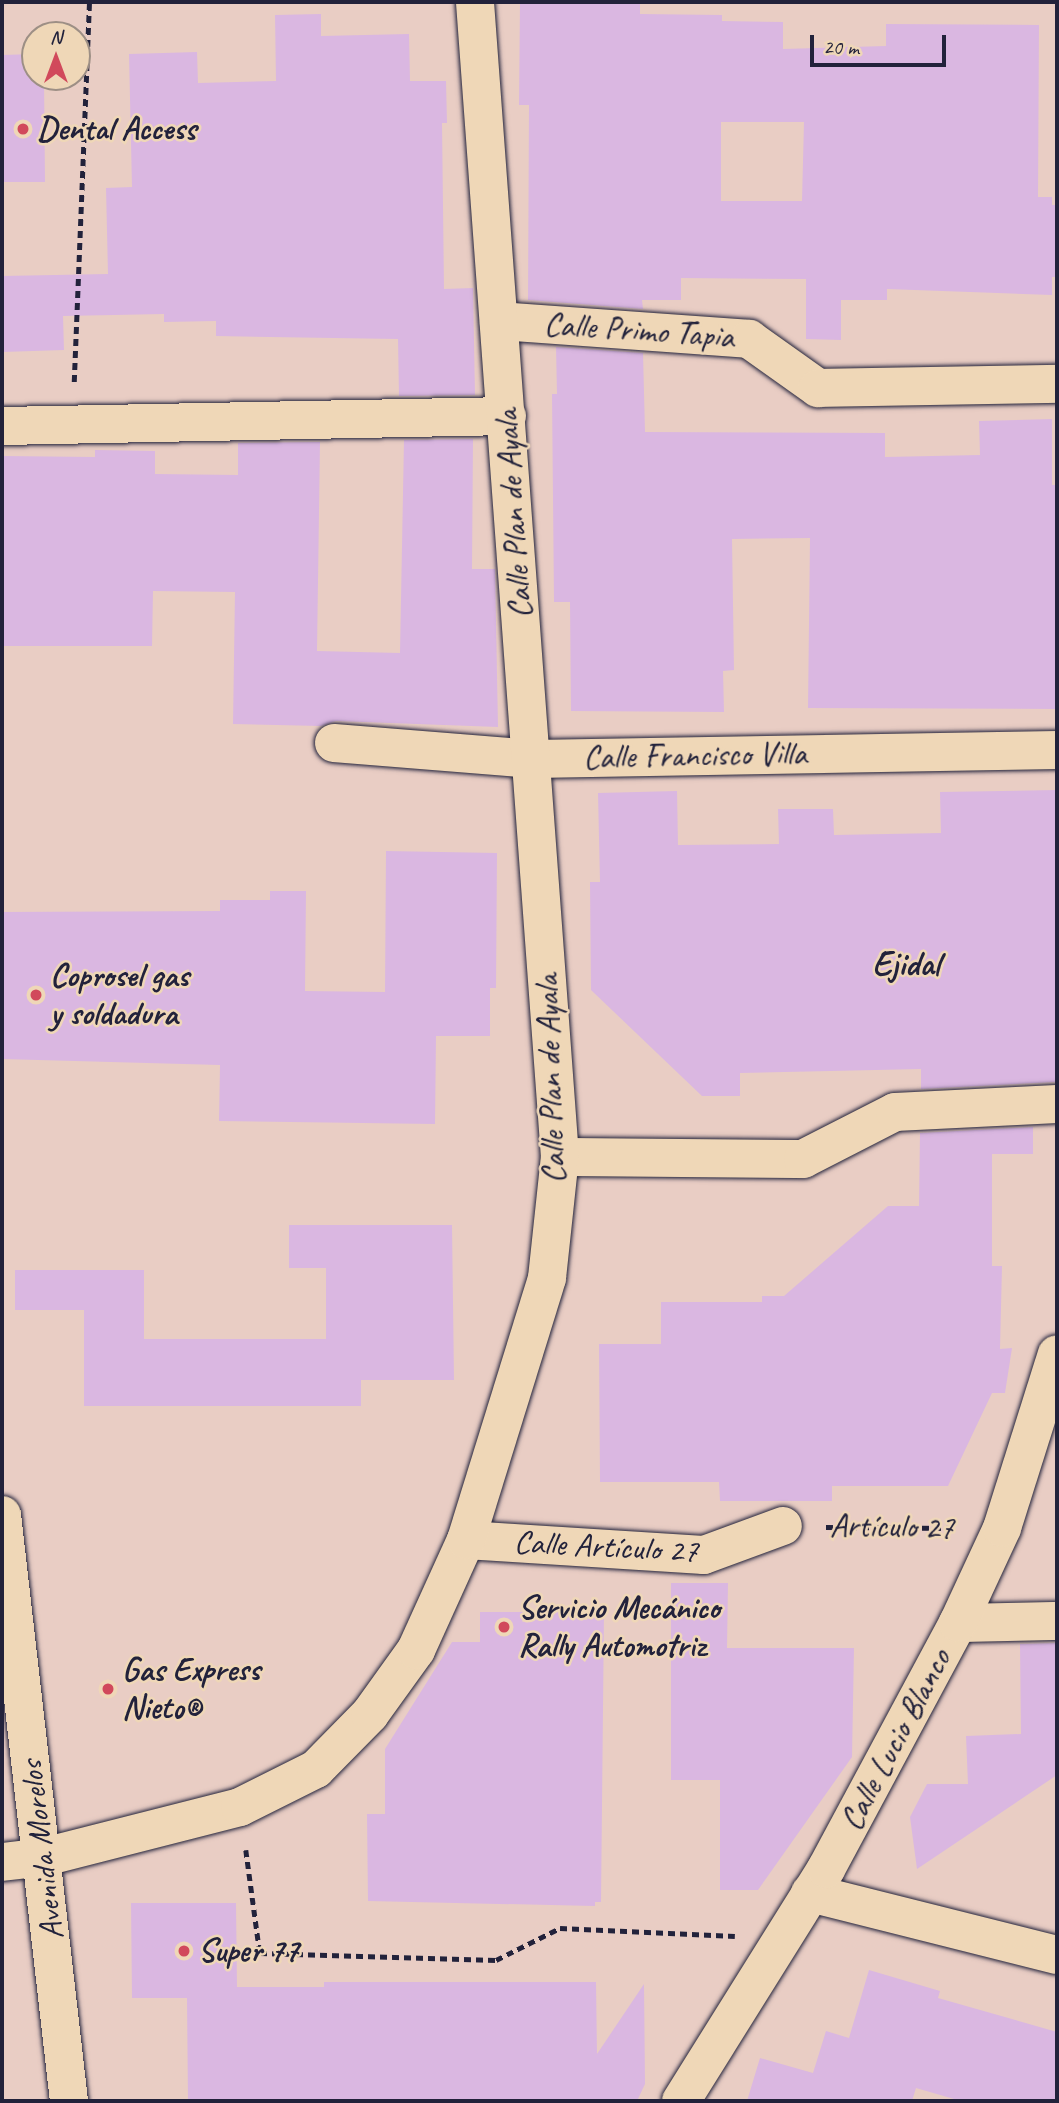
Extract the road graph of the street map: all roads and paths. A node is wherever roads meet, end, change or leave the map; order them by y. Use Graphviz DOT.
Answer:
graph roads {
  1 [pos="89,2"];
  2 [pos="475,2"];
  3 [pos="499,321"];
  4 [pos="1057,384"];
  5 [pos="507,416"];
  6 [pos="73,425"];
  7 [pos="2,426"];
  8 [pos="334,743"];
  9 [pos="1057,750"];
  10 [pos="533,759"];
  11 [pos="1057,1104"];
  12 [pos="560,1157"];
  13 [pos="1055,1370"];
  14 [pos="2,1515"];
  15 [pos="783,1526"];
  16 [pos="1002,1528"];
  17 [pos="466,1540"];
  18 [pos="1057,1621"];
  19 [pos="958,1623"];
  20 [pos="240,1807"];
  21 [pos="44,1857"];
  22 [pos="2,1862"];
  23 [pos="810,1893"];
  24 [pos="781,1938"];
  25 [pos="1057,1955"];
  26 [pos="69,2101"];
  27 [pos="681,2101"];
  1 -- 6 [label="path"];
  2 -- 3 [label="street, Calle Plan de Ayala"];
  3 -- 4 [label="street, Calle Primo Tapia"];
  3 -- 5 [label="street, Calle Plan de Ayala"];
  5 -- 6 [label="street"];
  5 -- 10 [label="street, Calle Plan de Ayala"];
  6 -- 7 [label="street"];
  8 -- 10 [label="street, Calle Francisco Villa"];
  9 -- 10 [label="street, Calle Francisco Villa"];
  10 -- 12 [label="street, Calle Plan de Ayala"];
  11 -- 12 [label="street"];
  12 -- 17 [label="street, Calle Plan de Ayala"];
  13 -- 16 [label="street, Calle Lucio Blanco"];
  14 -- 21 [label="street, Avenida Morelos"];
  15 -- 16 [label="path, Artículo 27"];
  15 -- 17 [label="street, Calle Artículo 27"];
  16 -- 19 [label="street, Calle Lucio Blanco"];
  17 -- 20 [label="street, Calle Plan de Ayala"];
  18 -- 19 [label="street"];
  19 -- 23 [label="street, Calle Lucio Blanco"];
  20 -- 21 [label="street, Calle Plan de Ayala"];
  20 -- 24 [label="path"];
  21 -- 22 [label="street, Calle Plan de Ayala"];
  21 -- 26 [label="street, Avenida Morelos"];
  23 -- 24 [label="street, Calle Lucio Blanco"];
  23 -- 25 [label="street"];
  24 -- 27 [label="street, Calle Lucio Blanco"];
}
